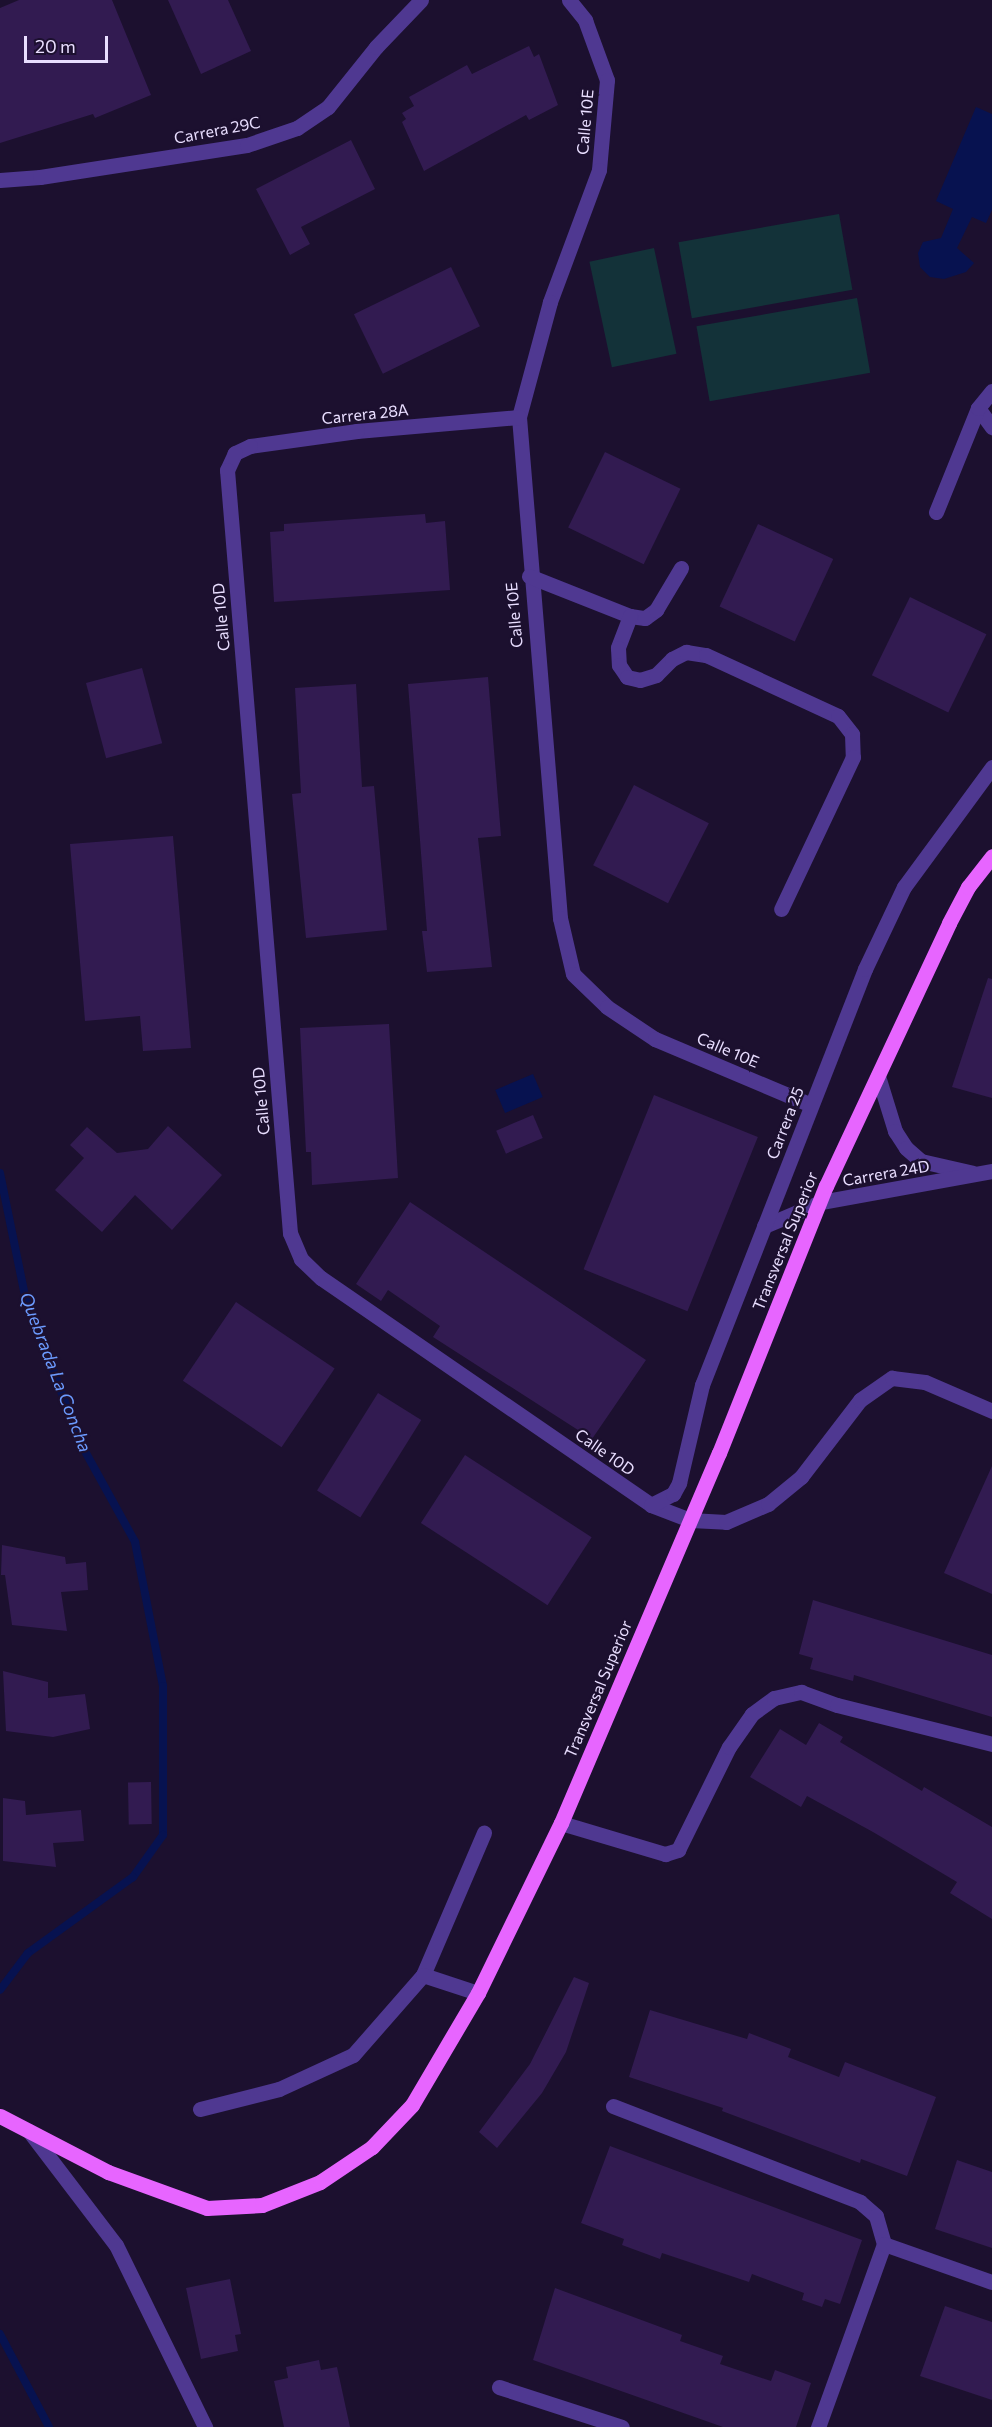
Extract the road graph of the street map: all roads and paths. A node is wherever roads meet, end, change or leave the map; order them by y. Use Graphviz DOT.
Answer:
graph roads {
  1 [pos="421,0"];
  2 [pos="569,0"];
  3 [pos="0,180"];
  4 [pos="992,391"];
  5 [pos="978,408"];
  6 [pos="519,417"];
  7 [pos="992,427"];
  8 [pos="227,470"];
  9 [pos="936,512"];
  10 [pos="681,568"];
  11 [pos="529,576"];
  12 [pos="630,616"];
  13 [pos="992,767"];
  14 [pos="992,856"];
  15 [pos="782,909"];
  16 [pos="878,1076"];
  17 [pos="811,1105"];
  18 [pos="987,1173"];
  19 [pos="820,1202"];
  20 [pos="764,1226"];
  21 [pos="992,1411"];
  22 [pos="651,1505"];
  23 [pos="690,1520"];
  24 [pos="992,1744"];
  25 [pos="561,1823"];
  26 [pos="484,1833"];
  27 [pos="423,1975"];
  28 [pos="478,1993"];
  29 [pos="613,2106"];
  30 [pos="200,2109"];
  31 [pos="0,2116"];
  32 [pos="29,2131"];
  33 [pos="884,2244"];
  34 [pos="992,2282"];
  35 [pos="499,2387"];
  36 [pos="205,2427"];
  37 [pos="622,2427"];
  38 [pos="818,2427"];
  1 -- 3 [label="street, Carrera 29C"];
  2 -- 6 [label="street, Calle 10E"];
  4 -- 5 [label="street"];
  5 -- 7 [label="street"];
  5 -- 9 [label="street"];
  6 -- 8 [label="street, Carrera 28A"];
  6 -- 11 [label="street, Calle 10E"];
  8 -- 22 [label="street, Calle 10D"];
  10 -- 12 [label="street"];
  11 -- 12 [label="street"];
  11 -- 17 [label="street, Calle 10E"];
  12 -- 15 [label="street"];
  13 -- 17 [label="street, Carrera 25"];
  14 -- 16 [label="main road, Transversal Superior"];
  16 -- 18 [label="street, Carrera 24D"];
  16 -- 19 [label="main road, Transversal Superior"];
  17 -- 20 [label="street, Carrera 25"];
  18 -- 19 [label="street, Carrera 24D"];
  19 -- 20 [label="street, Carrera 24D"];
  19 -- 23 [label="main road, Transversal Superior"];
  20 -- 22 [label="street, Carrera 25"];
  21 -- 23 [label="street"];
  22 -- 23 [label="street, Calle 10D"];
  23 -- 25 [label="main road, Transversal Superior"];
  24 -- 25 [label="street"];
  25 -- 28 [label="main road, Transversal Superior"];
  26 -- 27 [label="street"];
  27 -- 28 [label="street"];
  27 -- 30 [label="street"];
  28 -- 32 [label="main road, Transversal Superior"];
  29 -- 33 [label="street"];
  31 -- 32 [label="main road, Transversal Superior"];
  32 -- 36 [label="street"];
  33 -- 34 [label="street"];
  33 -- 38 [label="street"];
  35 -- 37 [label="street"];
}
